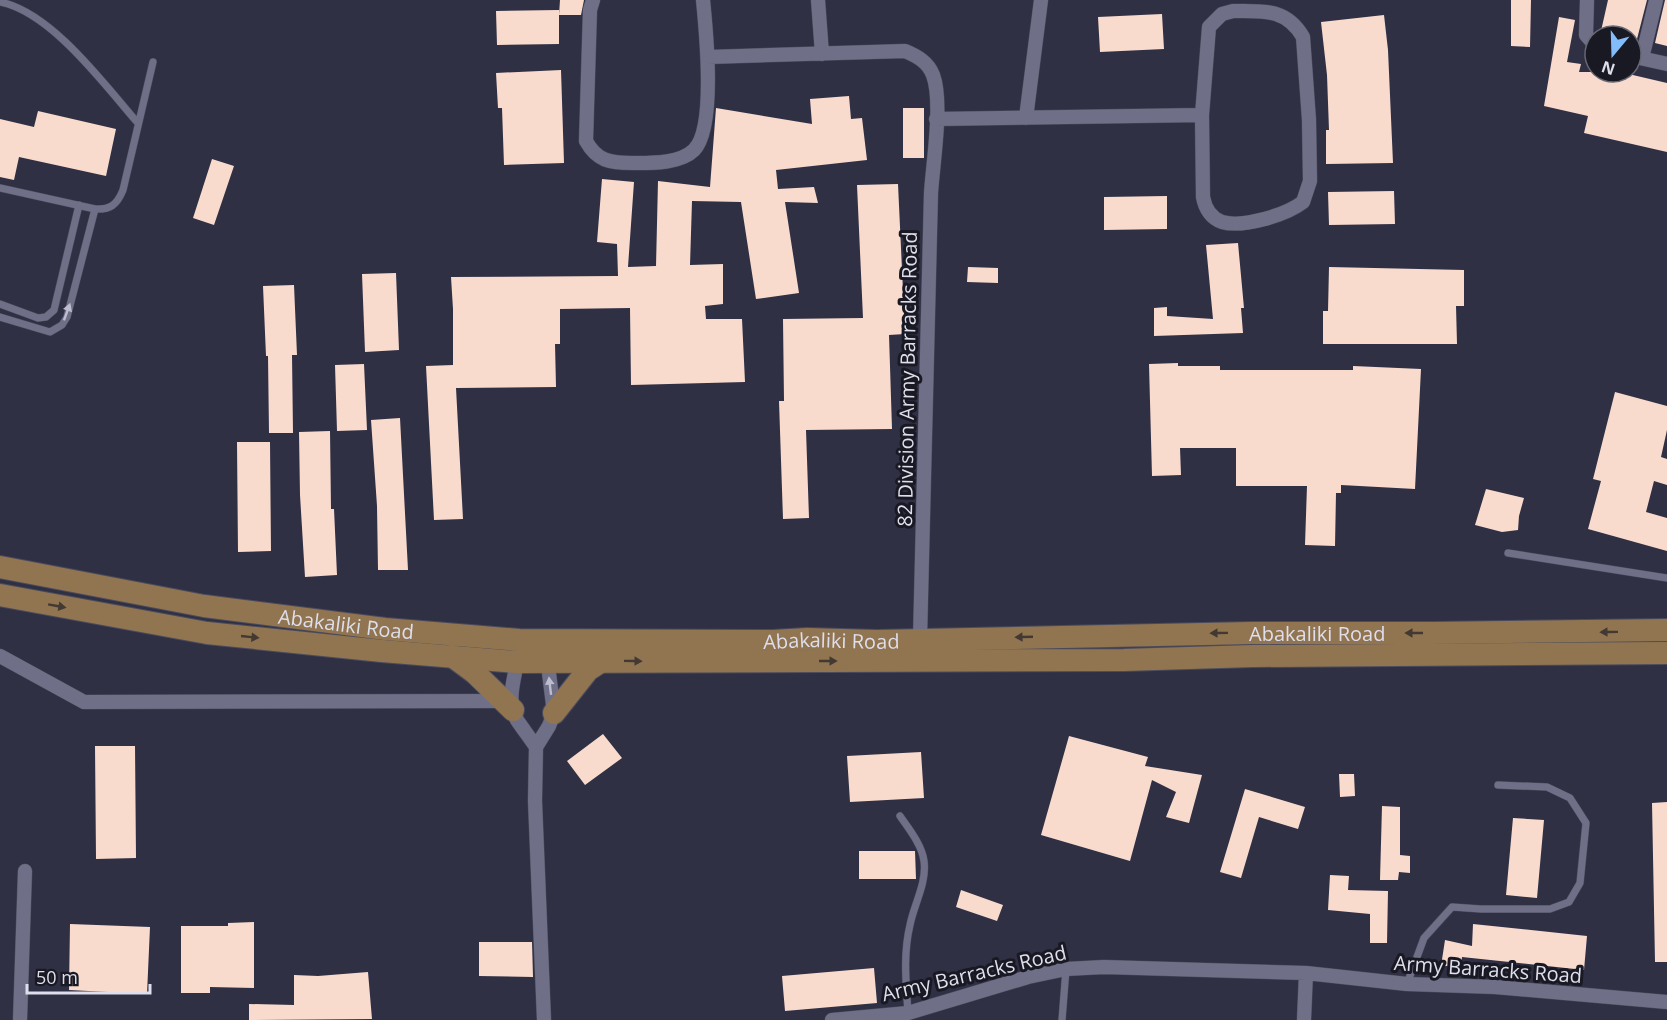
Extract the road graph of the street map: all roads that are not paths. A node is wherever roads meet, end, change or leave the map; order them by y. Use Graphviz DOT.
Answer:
graph roads {
  1 [pos="593,0"];
  2 [pos="702,0"];
  3 [pos="819,0"];
  4 [pos="1041,0"];
  5 [pos="1587,0"];
  6 [pos="1656,0"];
  7 [pos="0,2"];
  8 [pos="1586,24"];
  9 [pos="1643,37"];
  10 [pos="822,54"];
  11 [pos="708,57"];
  12 [pos="1643,59"];
  13 [pos="153,62"];
  14 [pos="1667,64"];
  15 [pos="1202,115"];
  16 [pos="1026,118"];
  17 [pos="936,119"];
  18 [pos="137,122"];
  19 [pos="0,188"];
  20 [pos="79,205"];
  21 [pos="94,209"];
  22 [pos="0,304"];
  23 [pos="0,317"];
  24 [pos="1508,554"];
  25 [pos="0,567"];
  26 [pos="1667,578"];
  27 [pos="0,595"];
  28 [pos="1667,630"];
  29 [pos="920,639"];
  30 [pos="518,651"];
  31 [pos="547,651"];
  32 [pos="1667,653"];
  33 [pos="0,656"];
  34 [pos="451,656"];
  35 [pos="603,661"];
  36 [pos="509,706"];
  37 [pos="554,713"];
  38 [pos="536,747"];
  39 [pos="1498,785"];
  40 [pos="900,816"];
  41 [pos="25,871"];
  42 [pos="1066,969"];
  43 [pos="1306,973"];
  44 [pos="1407,984"];
  45 [pos="1667,1002"];
  46 [pos="908,1013"];
  47 [pos="885,1018"];
  48 [pos="20,1020"];
  49 [pos="544,1020"];
  50 [pos="832,1020"];
  51 [pos="1062,1020"];
  52 [pos="1304,1020"];
  1 -- 11 [label="street"];
  2 -- 11 [label="street"];
  3 -- 10 [label="street"];
  4 -- 16 [label="street"];
  5 -- 8 [label="street"];
  6 -- 9 [label="street"];
  7 -- 18 [label="lane"];
  10 -- 11 [label="street, 82 Division Army Barracks Road"];
  10 -- 17 [label="street, 82 Division Army Barracks Road"];
  12 -- 14 [label="street"];
  13 -- 18 [label="lane"];
  15 -- 15 [label="street"];
  15 -- 16 [label="street"];
  16 -- 17 [label="street"];
  17 -- 29 [label="street, 82 Division Army Barracks Road"];
  18 -- 21 [label="lane"];
  19 -- 20 [label="lane"];
  20 -- 21 [label="lane"];
  20 -- 22 [label="lane"];
  23 -- 21 [label="lane, one-way"];
  24 -- 26 [label="lane"];
  25 -- 30 [label="main road, Abakaliki Road"];
  27 -- 34 [label="main road, Abakaliki Road, one-way"];
  28 -- 29 [label="main road, Abakaliki Road, one-way"];
  29 -- 31 [label="main road, Abakaliki Road"];
  30 -- 31 [label="main road, Abakaliki Road"];
  30 -- 34 [label="main road, Abakaliki Road"];
  30 -- 36 [label="street"];
  31 -- 35 [label="main road, Abakaliki Road"];
  37 -- 31 [label="street, one-way"];
  35 -- 32 [label="main road, Abakaliki Road, one-way"];
  33 -- 36 [label="street"];
  34 -- 36 [label="main road"];
  35 -- 37 [label="main road"];
  36 -- 38 [label="street"];
  37 -- 38 [label="street"];
  38 -- 49 [label="street"];
  39 -- 44 [label="lane"];
  40 -- 46 [label="lane"];
  41 -- 48 [label="street"];
  42 -- 43 [label="street, Army Barracks Road"];
  42 -- 46 [label="street, Army Barracks Road"];
  42 -- 51 [label="lane"];
  43 -- 44 [label="street, Army Barracks Road"];
  43 -- 52 [label="street"];
  44 -- 45 [label="street, Army Barracks Road"];
  46 -- 47 [label="street, Army Barracks Road"];
  47 -- 50 [label="street, Army Barracks Road"];
}
